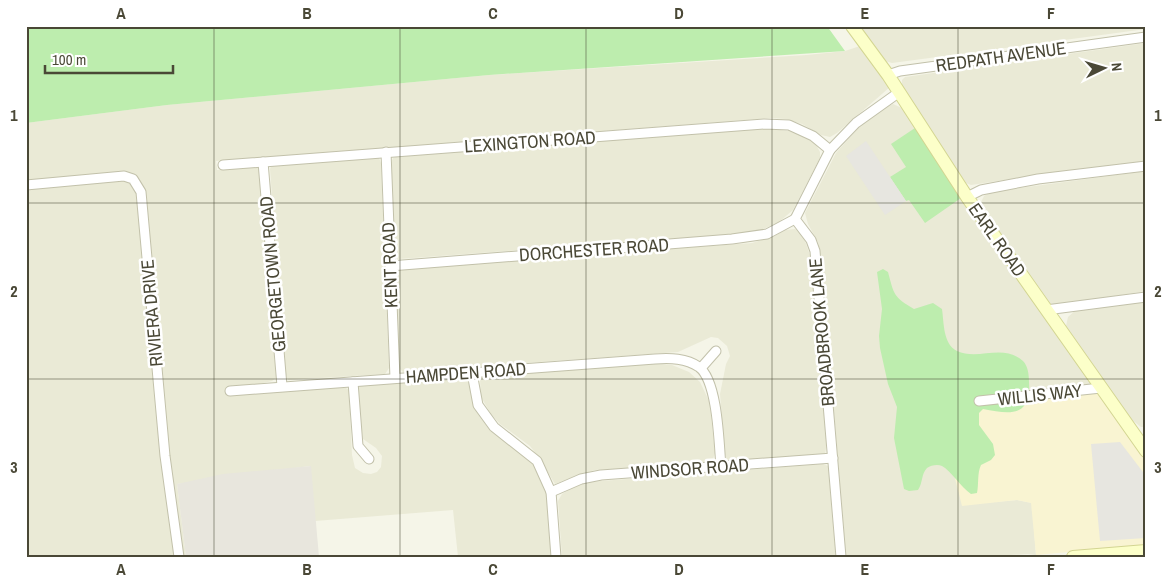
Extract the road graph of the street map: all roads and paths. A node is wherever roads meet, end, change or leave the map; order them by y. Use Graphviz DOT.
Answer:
graph roads {
  1 [pos="852,26"];
  2 [pos="1146,37"];
  3 [pos="888,76"];
  4 [pos="898,93"];
  5 [pos="830,150"];
  6 [pos="386,152"];
  7 [pos="263,162"];
  8 [pos="223,165"];
  9 [pos="1146,166"];
  10 [pos="26,185"];
  11 [pos="967,196"];
  12 [pos="795,219"];
  13 [pos="390,266"];
  14 [pos="1146,297"];
  15 [pos="1046,310"];
  16 [pos="716,351"];
  17 [pos="701,368"];
  18 [pos="472,373"];
  19 [pos="395,378"];
  20 [pos="353,382"];
  21 [pos="282,386"];
  22 [pos="1101,388"];
  23 [pos="230,391"];
  24 [pos="980,401"];
  25 [pos="1146,451"];
  26 [pos="832,458"];
  27 [pos="369,459"];
  28 [pos="721,467"];
  29 [pos="551,492"];
  30 [pos="1146,551"];
  31 [pos="180,557"];
  32 [pos="556,557"];
  33 [pos="841,557"];
  34 [pos="1073,557"];
  1 -- 3 [label="street, EARL ROAD"];
  2 -- 3 [label="street, REDPATH AVENUE"];
  3 -- 4 [label="street, EARL ROAD"];
  4 -- 5 [label="street"];
  4 -- 11 [label="street, EARL ROAD"];
  5 -- 6 [label="street, LEXINGTON ROAD"];
  5 -- 12 [label="street"];
  6 -- 7 [label="street, LEXINGTON ROAD"];
  6 -- 13 [label="street, KENT ROAD"];
  7 -- 8 [label="street, LEXINGTON ROAD"];
  7 -- 21 [label="street, GEORGETOWN ROAD"];
  9 -- 11 [label="street"];
  10 -- 31 [label="street, RIVIERA DRIVE"];
  11 -- 15 [label="street, EARL ROAD"];
  12 -- 13 [label="street, DORCHESTER ROAD"];
  12 -- 26 [label="street, BROADBROOK LANE"];
  13 -- 19 [label="street, KENT ROAD"];
  14 -- 15 [label="street"];
  15 -- 22 [label="street, EARL ROAD"];
  16 -- 17 [label="street"];
  17 -- 18 [label="street, HAMPDEN ROAD"];
  17 -- 28 [label="street"];
  18 -- 19 [label="street, HAMPDEN ROAD"];
  18 -- 29 [label="street"];
  19 -- 20 [label="street, HAMPDEN ROAD"];
  20 -- 21 [label="street, HAMPDEN ROAD"];
  20 -- 27 [label="street"];
  21 -- 23 [label="street, HAMPDEN ROAD"];
  22 -- 24 [label="street, WILLIS WAY"];
  22 -- 25 [label="street, EARL ROAD"];
  26 -- 28 [label="street, WINDSOR ROAD"];
  26 -- 33 [label="street, BROADBROOK LANE"];
  28 -- 29 [label="street, WINDSOR ROAD"];
  29 -- 32 [label="street"];
  30 -- 34 [label="street"];
}
